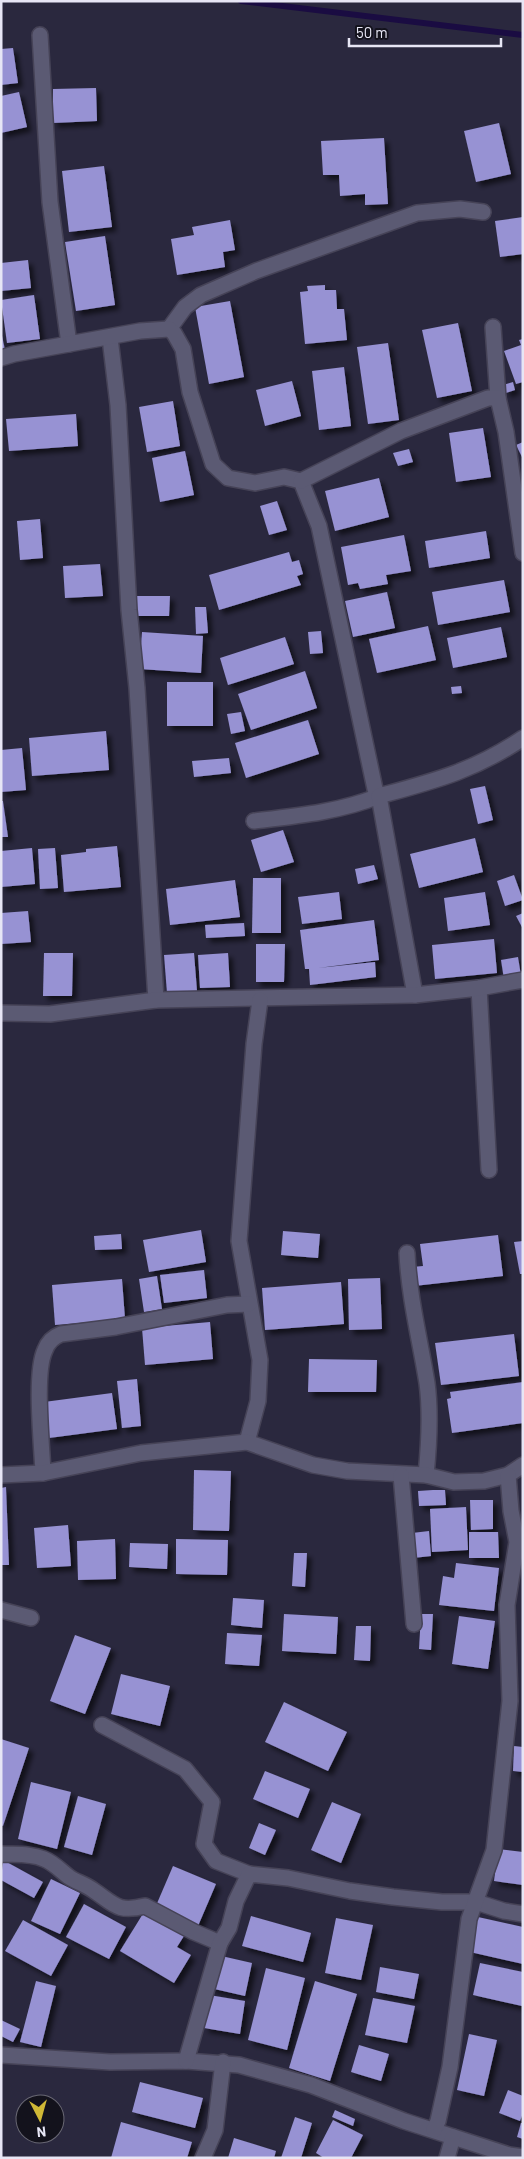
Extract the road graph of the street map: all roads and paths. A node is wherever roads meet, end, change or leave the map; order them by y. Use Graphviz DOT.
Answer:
graph roads {
  1 [pos="40,35"];
  2 [pos="483,212"];
  3 [pos="494,327"];
  4 [pos="169,329"];
  5 [pos="110,338"];
  6 [pos="69,344"];
  7 [pos="1,358"];
  8 [pos="498,398"];
  9 [pos="301,481"];
  10 [pos="523,553"];
  11 [pos="523,738"];
  12 [pos="379,796"];
  13 [pos="254,821"];
  14 [pos="523,980"];
  15 [pos="479,988"];
  16 [pos="415,995"];
  17 [pos="156,1000"];
  18 [pos="260,1000"];
  19 [pos="1,1013"];
  20 [pos="490,1170"];
  21 [pos="407,1253"];
  22 [pos="249,1304"];
  23 [pos="247,1442"];
  24 [pos="523,1464"];
  25 [pos="43,1473"];
  26 [pos="1,1475"];
  27 [pos="401,1475"];
  28 [pos="426,1475"];
  29 [pos="508,1475"];
  30 [pos="520,1542"];
  31 [pos="1,1610"];
  32 [pos="31,1618"];
  33 [pos="414,1624"];
  34 [pos="517,1702"];
  35 [pos="102,1725"];
  36 [pos="1,1854"];
  37 [pos="249,1874"];
  38 [pos="476,1902"];
  39 [pos="523,1914"];
  40 [pos="220,1942"];
  41 [pos="1,2054"];
  42 [pos="186,2061"];
  43 [pos="223,2062"];
  44 [pos="434,2130"];
  45 [pos="453,2137"];
  46 [pos="203,2158"];
  47 [pos="447,2158"];
  48 [pos="523,2158"];
  1 -- 6 [label="street"];
  2 -- 4 [label="street"];
  3 -- 8 [label="street"];
  4 -- 5 [label="street"];
  4 -- 9 [label="street"];
  5 -- 6 [label="street"];
  5 -- 17 [label="street"];
  6 -- 7 [label="street"];
  8 -- 9 [label="street"];
  8 -- 10 [label="street"];
  9 -- 12 [label="street"];
  11 -- 12 [label="street"];
  12 -- 13 [label="street"];
  12 -- 16 [label="street"];
  14 -- 15 [label="street"];
  15 -- 16 [label="street"];
  15 -- 20 [label="street"];
  16 -- 18 [label="street"];
  17 -- 18 [label="street"];
  17 -- 19 [label="street"];
  18 -- 22 [label="street"];
  21 -- 28 [label="street"];
  22 -- 23 [label="street"];
  22 -- 25 [label="street"];
  23 -- 25 [label="street"];
  23 -- 27 [label="street"];
  24 -- 29 [label="street"];
  25 -- 26 [label="street"];
  27 -- 28 [label="street"];
  27 -- 33 [label="street"];
  28 -- 29 [label="street"];
  29 -- 30 [label="street"];
  30 -- 34 [label="street"];
  31 -- 32 [label="street"];
  34 -- 38 [label="street"];
  35 -- 37 [label="street"];
  36 -- 40 [label="street"];
  37 -- 38 [label="street"];
  37 -- 40 [label="street"];
  38 -- 39 [label="street"];
  38 -- 44 [label="street"];
  40 -- 42 [label="street"];
  41 -- 42 [label="street"];
  42 -- 43 [label="street"];
  43 -- 44 [label="street"];
  43 -- 46 [label="street"];
  44 -- 45 [label="street"];
  45 -- 47 [label="street"];
  45 -- 48 [label="street"];
}
